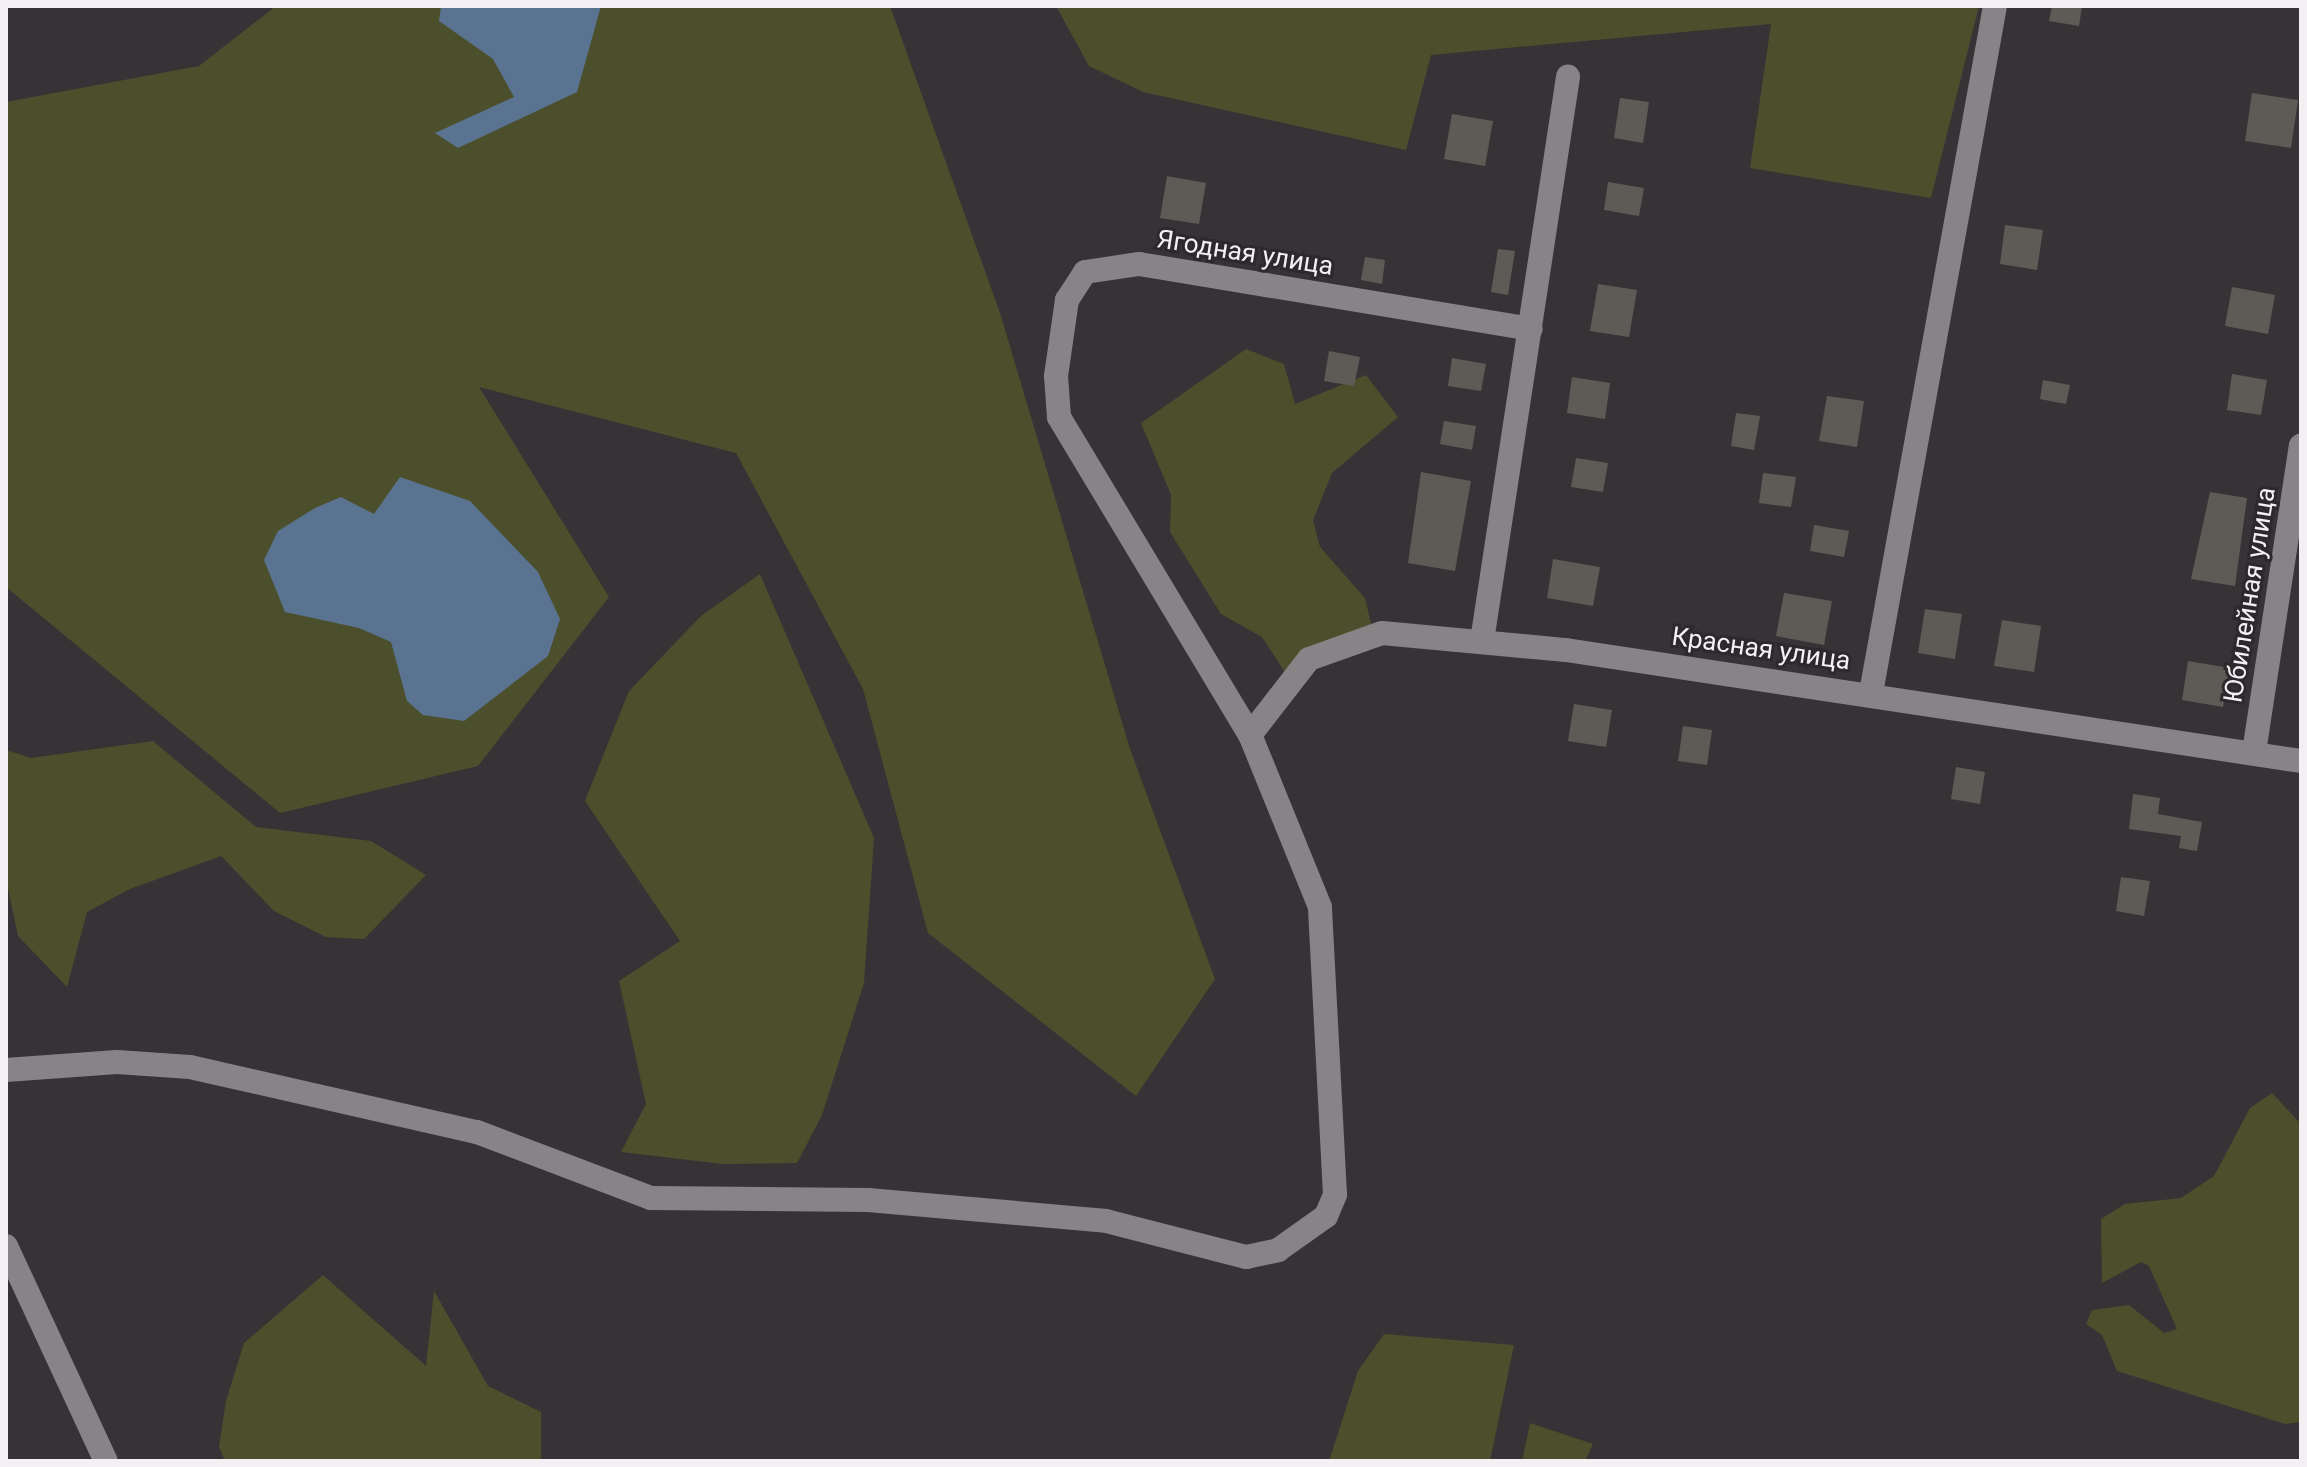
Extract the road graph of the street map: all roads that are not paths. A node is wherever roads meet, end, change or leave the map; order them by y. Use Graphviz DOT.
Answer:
graph roads {
  1 [pos="1995,6"];
  2 [pos="1568,77"];
  3 [pos="1531,329"];
  4 [pos="2301,446"];
  5 [pos="1482,641"];
  6 [pos="1871,693"];
  7 [pos="1250,735"];
  8 [pos="2254,752"];
  9 [pos="2301,761"];
  10 [pos="6,1070"];
  11 [pos="6,1246"];
  12 [pos="106,1461"];
  1 -- 6 [label="street"];
  2 -- 3 [label="street"];
  3 -- 5 [label="street"];
  3 -- 7 [label="street, Ягодная улица"];
  4 -- 8 [label="street, Юбилейная улица"];
  5 -- 6 [label="street, Красная улица"];
  5 -- 7 [label="street, Красная улица"];
  6 -- 8 [label="street, Красная улица"];
  7 -- 10 [label="street, Ягодная улица"];
  8 -- 9 [label="street, Красная улица"];
  11 -- 12 [label="street"];
}
